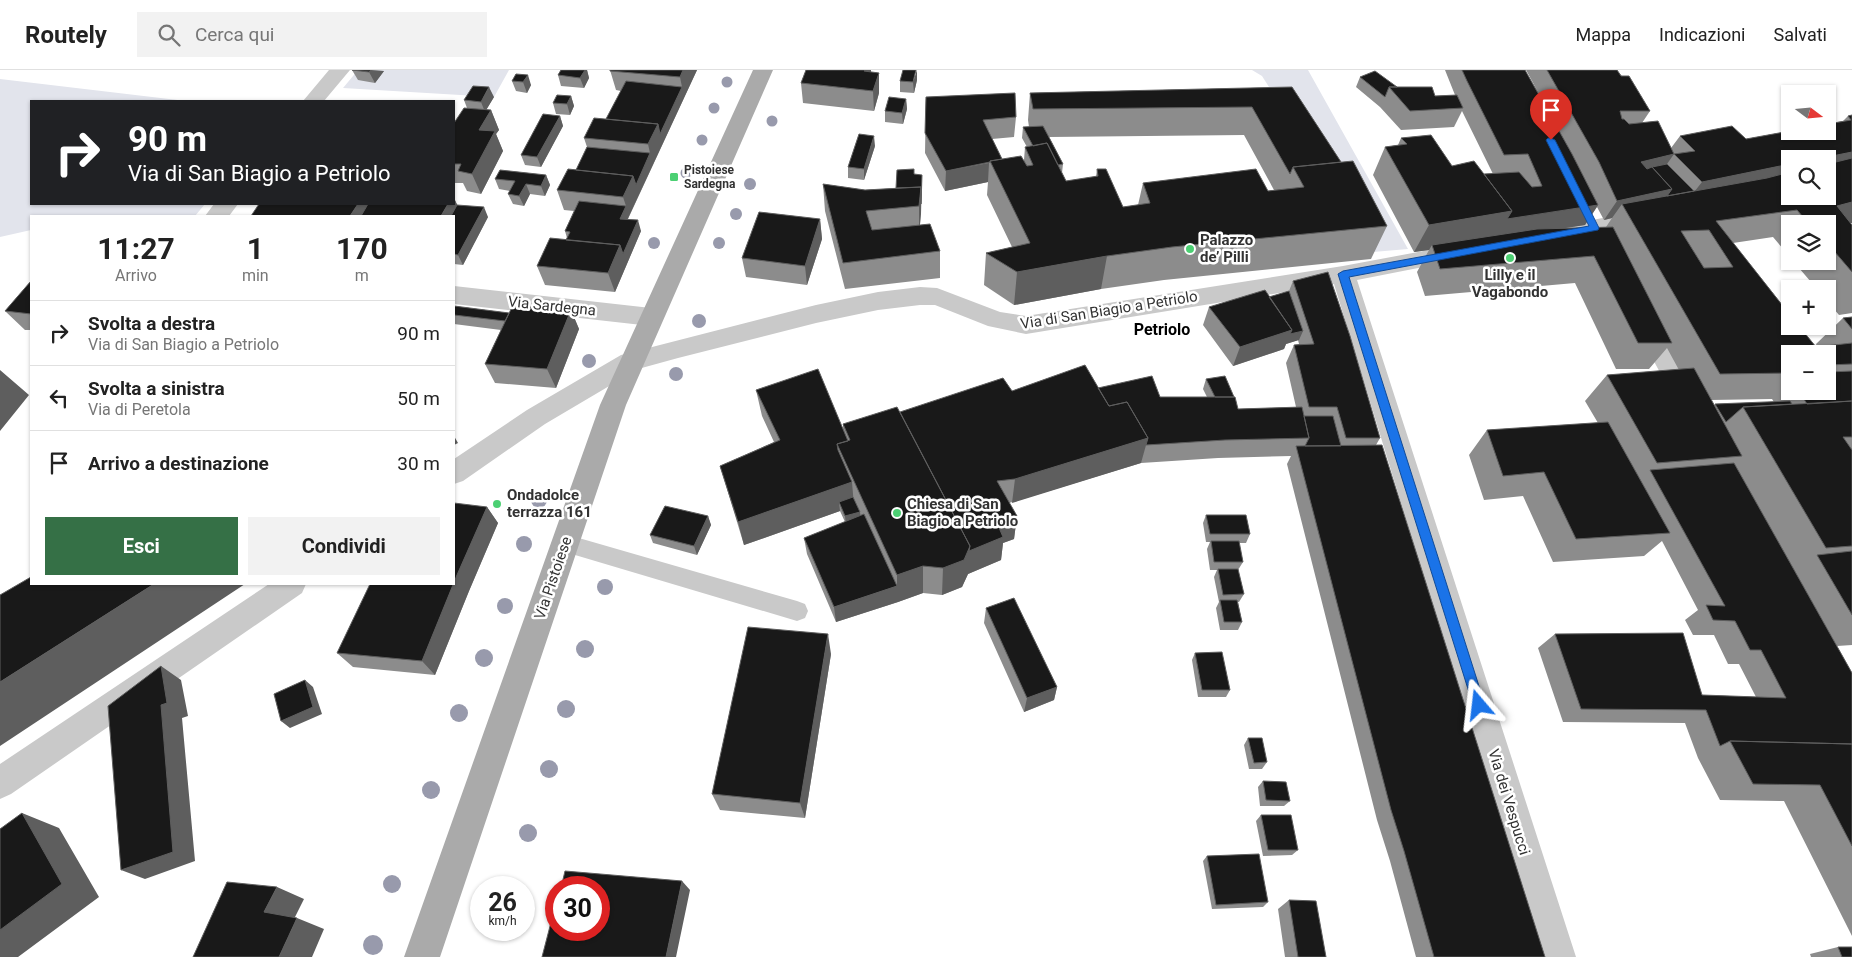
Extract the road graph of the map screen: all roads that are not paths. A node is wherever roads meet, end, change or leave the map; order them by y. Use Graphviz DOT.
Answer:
graph roads {
  1 [pos="340,70"];
  2 [pos="763,70"];
  3 [pos="315,100"];
  4 [pos="226,205"];
  5 [pos="1664,213"];
  6 [pos="217,215"];
  7 [pos="1590,219"];
  8 [pos="1537,238"];
  9 [pos="1479,249"];
  10 [pos="1605,249"];
  11 [pos="1343,274"];
  12 [pos="455,295"];
  13 [pos="1634,301"];
  14 [pos="651,317"];
  15 [pos="630,362"];
  16 [pos="1700,422"];
  17 [pos="455,472"];
  18 [pos="565,543"];
  19 [pos="291,585"];
  20 [pos="797,610"];
  21 [pos="0,783"];
  22 [pos="422,957"];
  23 [pos="1558,957"];
  1 -- 3 [label="street"];
  2 -- 14 [label="main road, Via Pistoiese"];
  4 -- 6 [label="street"];
  5 -- 7 [label="street"];
  7 -- 8 [label="street"];
  7 -- 10 [label="street"];
  9 -- 11 [label="street, Via di San Biagio a Petriolo"];
  11 -- 15 [label="street, Via di San Biagio a Petriolo"];
  11 -- 23 [label="street, Via dei Vespucci"];
  12 -- 14 [label="street, Via Sardegna"];
  13 -- 16 [label="street"];
  14 -- 15 [label="main road, Via Pistoiese"];
  15 -- 17 [label="street, Via di San Biagio a Petriolo"];
  15 -- 18 [label="main road, Via Pistoiese"];
  18 -- 20 [label="lane"];
  18 -- 22 [label="main road, Via Pistoiese"];
  19 -- 21 [label="street"];
}
